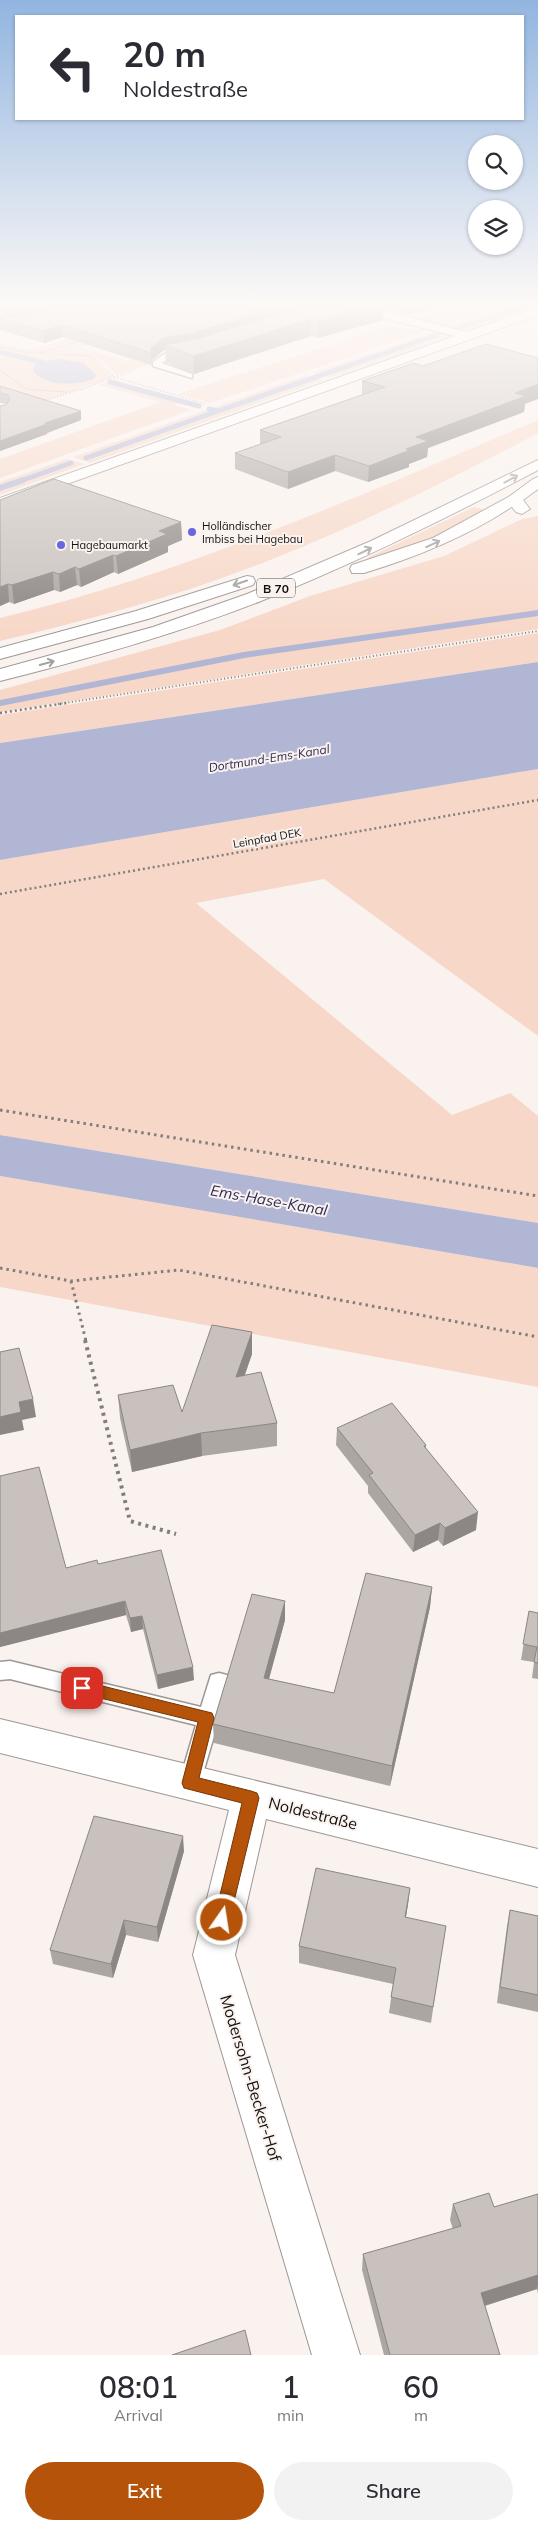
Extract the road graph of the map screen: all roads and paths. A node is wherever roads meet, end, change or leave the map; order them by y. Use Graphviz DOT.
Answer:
graph roads {
  1 [pos="250,414"];
  2 [pos="538,464"];
  3 [pos="538,482"];
  4 [pos="0,503"];
  5 [pos="351,538"];
  6 [pos="334,546"];
  7 [pos="264,574"];
  8 [pos="538,631"];
  9 [pos="120,642"];
  10 [pos="0,654"];
  11 [pos="0,675"];
  12 [pos="0,713"];
  13 [pos="538,800"];
  14 [pos="0,894"];
  15 [pos="0,1110"];
  16 [pos="538,1196"];
  17 [pos="0,1268"];
  18 [pos="71,1281"];
  19 [pos="538,1337"];
  20 [pos="176,1534"];
  21 [pos="0,1671"];
  22 [pos="219,1682"];
  23 [pos="207,1718"];
  24 [pos="0,1736"];
  25 [pos="190,1783"];
  26 [pos="251,1798"];
  27 [pos="538,1868"];
  28 [pos="336,2355"];
  1 -- 4 [label="main road"];
  9 -- 2 [label="main road, B 70, one-way"];
  9 -- 3 [label="main road, one-way"];
  5 -- 6 [label="main road"];
  7 -- 10 [label="main road, B 70, one-way"];
  8 -- 12 [label="path"];
  11 -- 9 [label="main road, B 70, one-way"];
  13 -- 14 [label="path, Leinpfad DEK"];
  15 -- 16 [label="path"];
  17 -- 18 [label="path"];
  18 -- 19 [label="path"];
  18 -- 20 [label="path"];
  21 -- 23 [label="lane"];
  22 -- 23 [label="lane"];
  23 -- 25 [label="lane"];
  24 -- 25 [label="main road, Noldestraße"];
  25 -- 26 [label="main road, Noldestraße"];
  26 -- 27 [label="main road, Noldestraße"];
  26 -- 28 [label="main road, Modersohn-Becker-Hof"];
}
